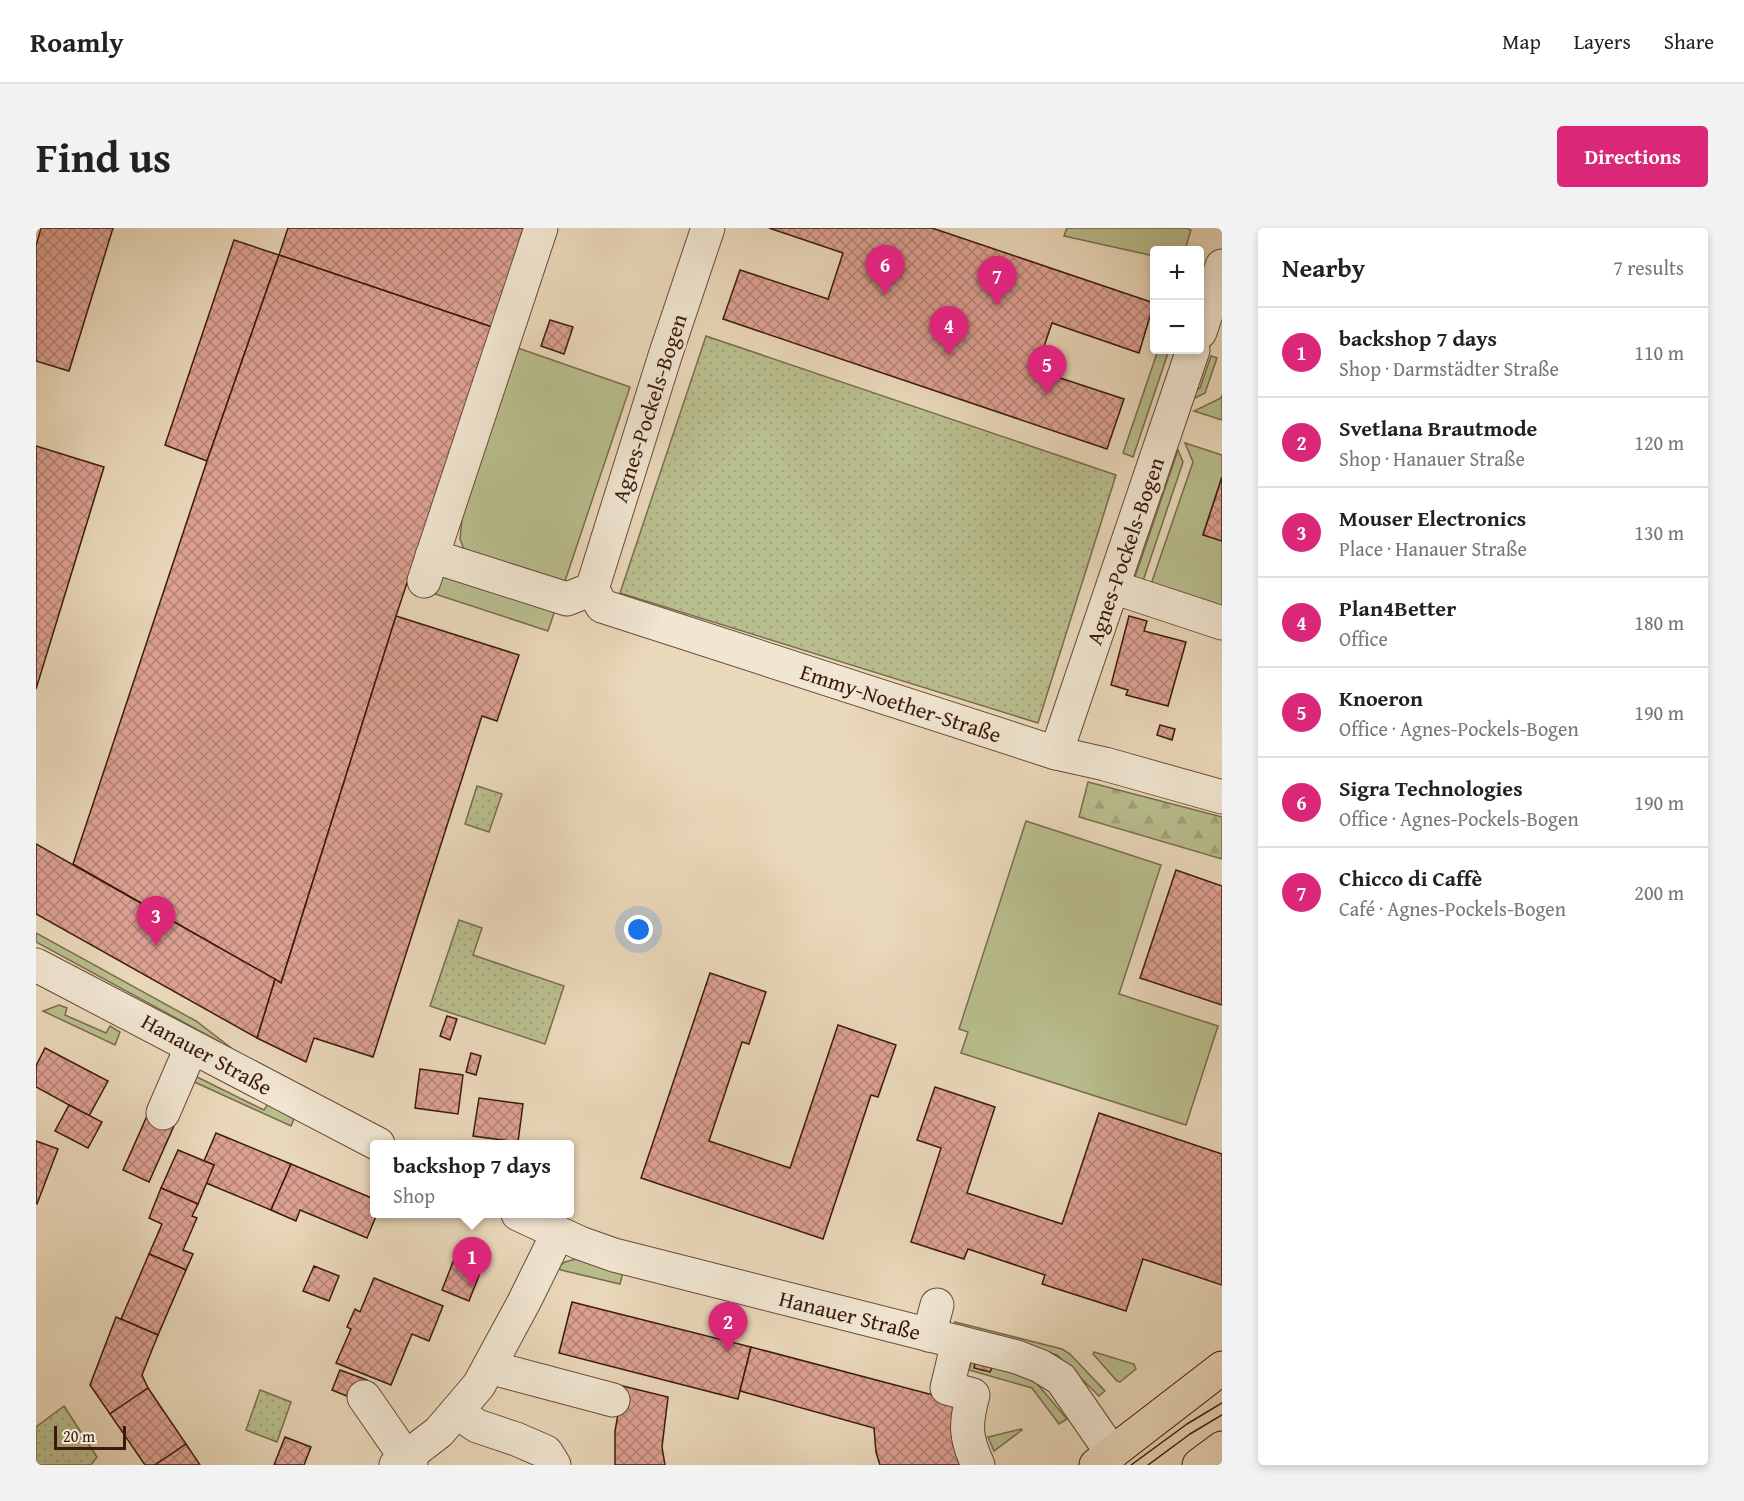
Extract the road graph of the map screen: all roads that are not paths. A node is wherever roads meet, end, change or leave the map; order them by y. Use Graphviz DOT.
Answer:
graph roads {
  1 [pos="541,228"];
  2 [pos="708,228"];
  3 [pos="1222,266"];
  4 [pos="1204,320"];
  5 [pos="1192,354"];
  6 [pos="1113,587"];
  7 [pos="592,589"];
  8 [pos="1222,623"];
  9 [pos="1056,753"];
  10 [pos="1222,797"];
  11 [pos="39,974"];
  12 [pos="192,1047"];
  13 [pos="163,1113"];
  14 [pos="370,1140"];
  15 [pos="526,1218"];
  16 [pos="558,1233"];
  17 [pos="941,1327"];
  18 [pos="489,1367"];
  19 [pos="1222,1368"];
  20 [pos="364,1397"];
  21 [pos="613,1400"];
  22 [pos="457,1412"];
  23 [pos="1222,1448"];
  24 [pos="1113,1461"];
  25 [pos="404,1462"];
  26 [pos="554,1465"];
  27 [pos="978,1465"];
  28 [pos="1199,1465"];
  1 -- 7 [label="street"];
  2 -- 7 [label="street, Agnes-Pockels-Bogen"];
  3 -- 4 [label="street"];
  5 -- 6 [label="street, Agnes-Pockels-Bogen"];
  6 -- 8 [label="street"];
  6 -- 9 [label="street, Agnes-Pockels-Bogen"];
  7 -- 9 [label="street, Emmy-Noether-Straße"];
  9 -- 10 [label="street, Emmy-Noether-Straße"];
  11 -- 12 [label="street, Hanauer Straße"];
  12 -- 13 [label="street"];
  12 -- 14 [label="street, Hanauer Straße"];
  15 -- 16 [label="street, Hanauer Straße"];
  16 -- 17 [label="street, Hanauer Straße"];
  16 -- 18 [label="street"];
  17 -- 24 [label="street, Hanauer Straße"];
  17 -- 27 [label="street"];
  18 -- 21 [label="street"];
  18 -- 22 [label="street"];
  19 -- 24 [label="main road"];
  20 -- 25 [label="street"];
  22 -- 25 [label="street"];
  22 -- 26 [label="street"];
  23 -- 28 [label="main road"];
}
